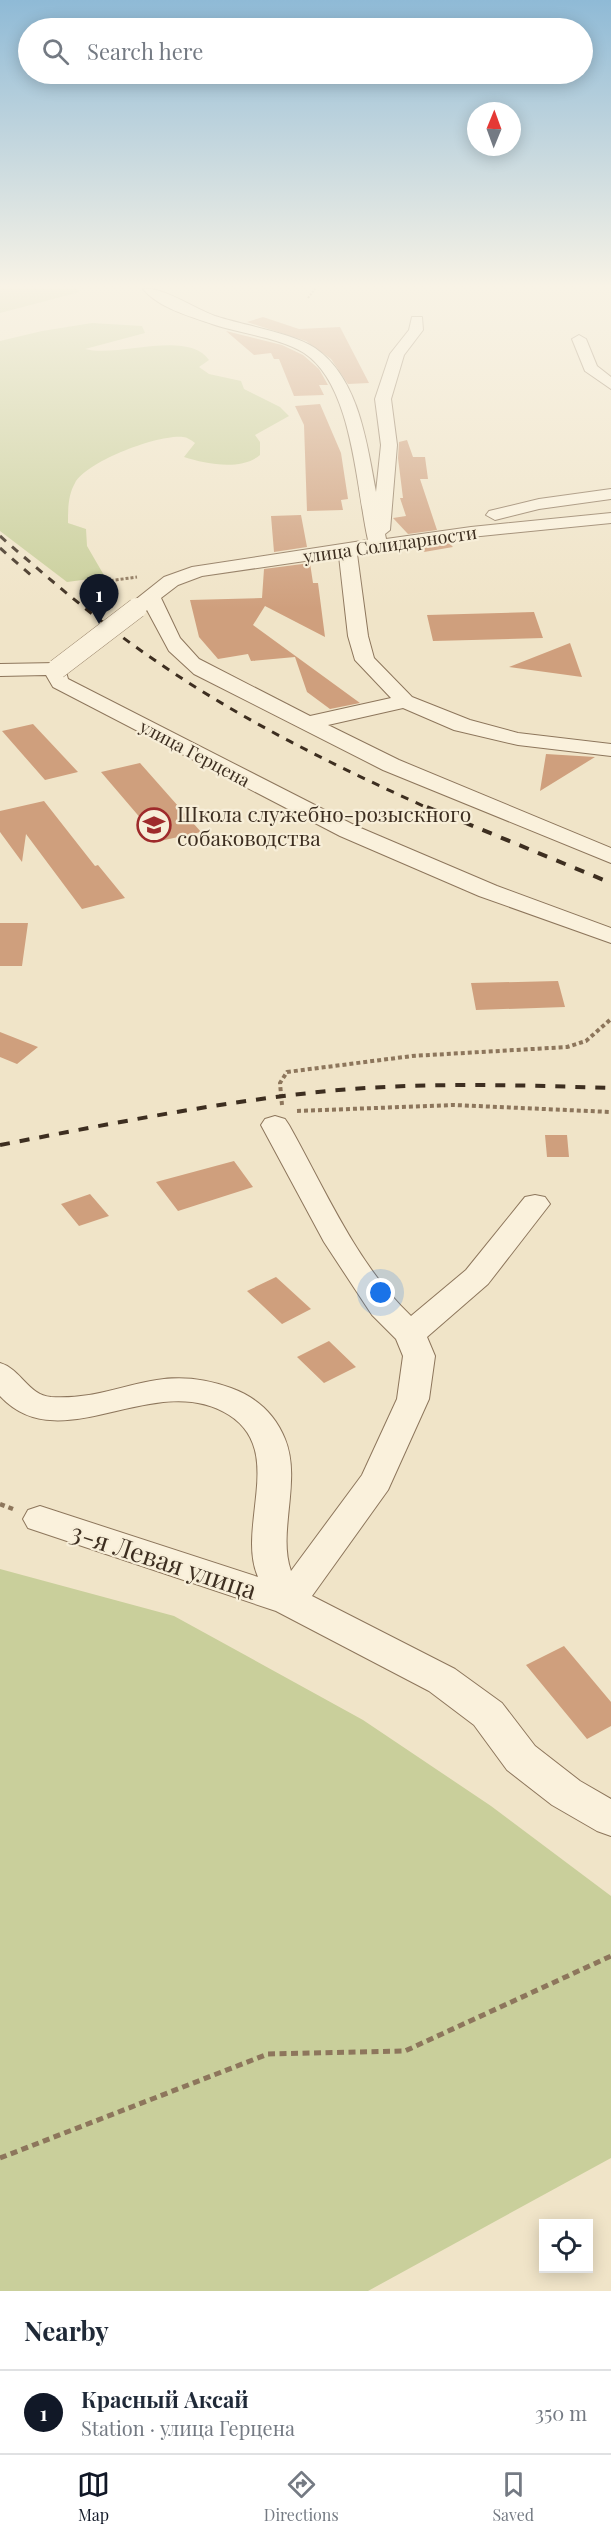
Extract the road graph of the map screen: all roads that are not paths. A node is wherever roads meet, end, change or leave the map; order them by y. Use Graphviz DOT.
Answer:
graph roads {
  1 [pos="344,396"];
  2 [pos="384,396"];
  3 [pos="611,494"];
  4 [pos="611,518"];
  5 [pos="471,532"];
  6 [pos="376,544"];
  7 [pos="348,552"];
  8 [pos="144,602"];
  9 [pos="57,669"];
  10 [pos="0,670"];
  11 [pos="405,701"];
  12 [pos="305,724"];
  13 [pos="611,750"];
  14 [pos="611,856"];
  15 [pos="611,936"];
  16 [pos="278,1118"];
  17 [pos="535,1204"];
  18 [pos="410,1334"];
  19 [pos="0,1374"];
  20 [pos="40,1519"];
  21 [pos="289,1601"];
  22 [pos="611,1819"];
  1 -- 6 [label="street"];
  2 -- 6 [label="street"];
  3 -- 5 [label="street"];
  4 -- 5 [label="street, улица Солидарности"];
  5 -- 6 [label="street, улица Солидарности"];
  6 -- 7 [label="street, улица Солидарности"];
  7 -- 8 [label="street, улица Солидарности"];
  7 -- 11 [label="street"];
  8 -- 9 [label="street, улица Солидарности, bridge"];
  8 -- 12 [label="street"];
  9 -- 10 [label="street"];
  9 -- 15 [label="street, улица Герцена"];
  11 -- 12 [label="street"];
  11 -- 13 [label="street"];
  12 -- 14 [label="street"];
  16 -- 18 [label="street"];
  17 -- 18 [label="street"];
  18 -- 21 [label="street"];
  19 -- 21 [label="street, 3-я Левая улица"];
  20 -- 21 [label="street, 3-я Левая улица"];
  21 -- 22 [label="street, 3-я Левая улица"];
}
